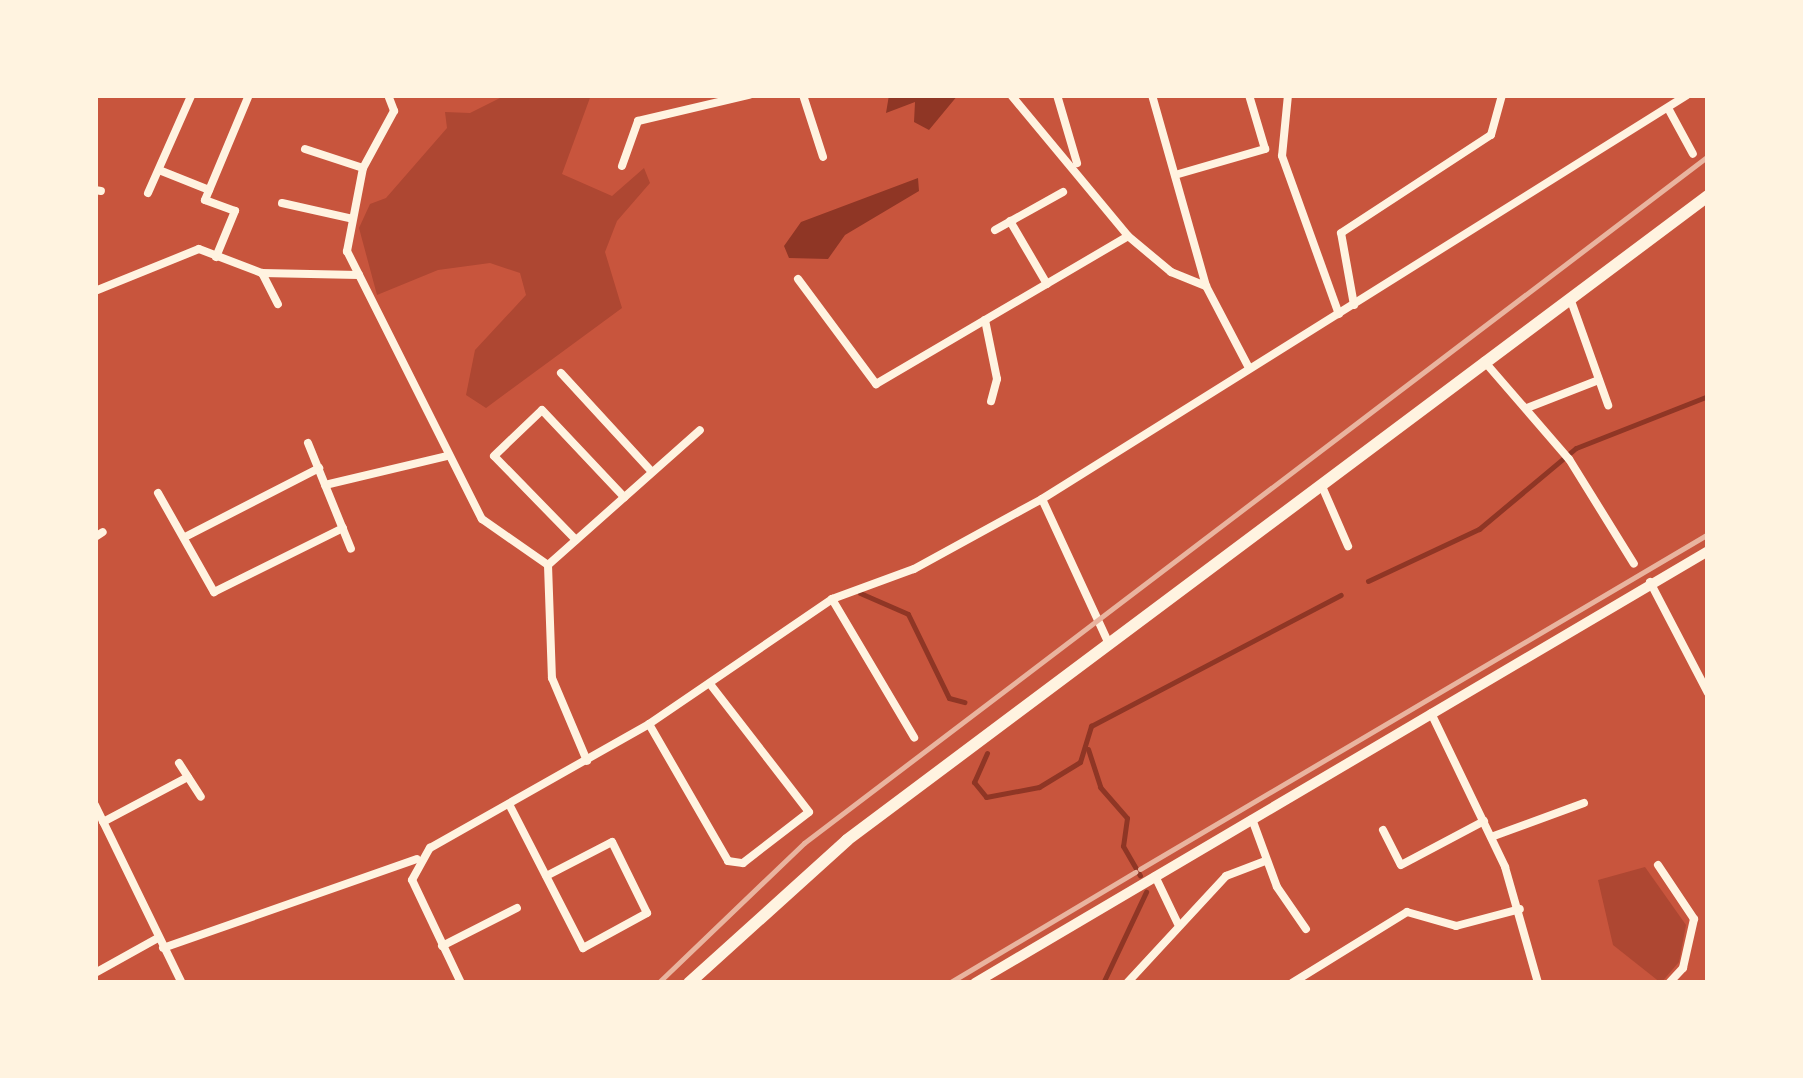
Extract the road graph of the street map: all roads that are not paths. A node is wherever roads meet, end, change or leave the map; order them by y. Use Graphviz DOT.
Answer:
graph roads {
  1 [pos="388,95"];
  2 [pos="749,95"];
  3 [pos="802,95"];
  4 [pos="1011,95"];
  5 [pos="1057,95"];
  6 [pos="1152,95"];
  7 [pos="1249,95"];
  8 [pos="1288,95"];
  9 [pos="1502,95"];
  10 [pos="1687,95"];
  11 [pos="190,96"];
  12 [pos="248,97"];
  13 [pos="1668,108"];
  14 [pos="305,149"];
  15 [pos="1693,154"];
  16 [pos="823,157"];
  17 [pos="622,166"];
  18 [pos="1078,167"];
  19 [pos="363,168"];
  20 [pos="159,170"];
  21 [pos="1174,175"];
  22 [pos="209,190"];
  23 [pos="1063,192"];
  24 [pos="148,193"];
  25 [pos="282,203"];
  26 [pos="1706,203"];
  27 [pos="349,218"];
  28 [pos="1010,222"];
  29 [pos="995,230"];
  30 [pos="1128,236"];
  31 [pos="216,256"];
  32 [pos="262,273"];
  33 [pos="359,275"];
  34 [pos="798,279"];
  35 [pos="1047,284"];
  36 [pos="1206,286"];
  37 [pos="95,292"];
  38 [pos="1570,298"];
  39 [pos="278,304"];
  40 [pos="1354,306"];
  41 [pos="1339,314"];
  42 [pos="985,320"];
  43 [pos="1484,361"];
  44 [pos="1249,368"];
  45 [pos="561,373"];
  46 [pos="1599,380"];
  47 [pos="991,402"];
  48 [pos="1608,404"];
  49 [pos="1527,408"];
  50 [pos="700,430"];
  51 [pos="308,442"];
  52 [pos="447,456"];
  53 [pos="319,468"];
  54 [pos="652,472"];
  55 [pos="1321,484"];
  56 [pos="326,485"];
  57 [pos="158,492"];
  58 [pos="624,497"];
  59 [pos="1042,499"];
  60 [pos="342,528"];
  61 [pos="185,537"];
  62 [pos="576,540"];
  63 [pos="1348,546"];
  64 [pos="351,549"];
  65 [pos="1708,551"];
  66 [pos="1634,564"];
  67 [pos="548,565"];
  68 [pos="1650,582"];
  69 [pos="832,599"];
  70 [pos="1108,644"];
  71 [pos="710,684"];
  72 [pos="1708,694"];
  73 [pos="1431,713"];
  74 [pos="650,724"];
  75 [pos="914,737"];
  76 [pos="587,761"];
  77 [pos="180,763"];
  78 [pos="188,777"];
  79 [pos="201,798"];
  80 [pos="1584,803"];
  81 [pos="510,804"];
  82 [pos="95,805"];
  83 [pos="1252,819"];
  84 [pos="1484,821"];
  85 [pos="103,822"];
  86 [pos="1383,830"];
  87 [pos="1492,837"];
  88 [pos="418,859"];
  89 [pos="1265,861"];
  90 [pos="1658,865"];
  91 [pos="546,876"];
  92 [pos="1155,876"];
  93 [pos="516,908"];
  94 [pos="1520,910"];
  95 [pos="1178,924"];
  96 [pos="1306,930"];
  97 [pos="158,938"];
  98 [pos="442,946"];
  99 [pos="163,948"];
  100 [pos="95,973"];
  101 [pos="182,983"];
  102 [pos="461,983"];
  103 [pos="688,983"];
  104 [pos="975,983"];
  105 [pos="1128,983"];
  106 [pos="1292,983"];
  107 [pos="1538,983"];
  108 [pos="1669,983"];
  1 -- 19 [label="street"];
  2 -- 17 [label="street"];
  3 -- 16 [label="street"];
  4 -- 18 [label="street"];
  5 -- 18 [label="street"];
  6 -- 21 [label="street"];
  7 -- 21 [label="street"];
  8 -- 41 [label="street"];
  9 -- 40 [label="street"];
  10 -- 13 [label="street"];
  11 -- 20 [label="street"];
  12 -- 22 [label="street"];
  13 -- 15 [label="street"];
  13 -- 40 [label="street"];
  14 -- 19 [label="street"];
  18 -- 30 [label="street"];
  19 -- 27 [label="street"];
  20 -- 22 [label="street"];
  20 -- 24 [label="street"];
  21 -- 36 [label="street"];
  22 -- 31 [label="street"];
  23 -- 28 [label="street"];
  25 -- 27 [label="street"];
  26 -- 38 [label="highway"];
  27 -- 33 [label="street"];
  28 -- 29 [label="street"];
  28 -- 35 [label="street"];
  30 -- 35 [label="street"];
  30 -- 36 [label="street"];
  31 -- 32 [label="street"];
  31 -- 37 [label="street"];
  32 -- 33 [label="street"];
  32 -- 39 [label="street"];
  33 -- 52 [label="street"];
  34 -- 42 [label="street"];
  35 -- 42 [label="street"];
  36 -- 44 [label="street"];
  38 -- 43 [label="highway"];
  38 -- 46 [label="street"];
  40 -- 41 [label="street"];
  41 -- 44 [label="street"];
  42 -- 47 [label="street"];
  43 -- 55 [label="highway"];
  43 -- 66 [label="street"];
  44 -- 59 [label="street"];
  45 -- 54 [label="street"];
  46 -- 48 [label="street"];
  46 -- 49 [label="street"];
  50 -- 54 [label="street"];
  51 -- 53 [label="street"];
  52 -- 56 [label="street"];
  52 -- 67 [label="street"];
  53 -- 56 [label="street"];
  53 -- 61 [label="street"];
  54 -- 58 [label="street"];
  55 -- 63 [label="street"];
  55 -- 70 [label="highway"];
  56 -- 60 [label="street"];
  57 -- 61 [label="street"];
  58 -- 62 [label="street"];
  58 -- 62 [label="street"];
  59 -- 69 [label="street"];
  59 -- 70 [label="street"];
  60 -- 61 [label="street"];
  60 -- 64 [label="street"];
  62 -- 67 [label="street"];
  65 -- 68 [label="street"];
  67 -- 76 [label="street"];
  68 -- 72 [label="street"];
  68 -- 73 [label="street"];
  69 -- 71 [label="street"];
  69 -- 75 [label="street"];
  70 -- 103 [label="highway"];
  71 -- 74 [label="street"];
  71 -- 74 [label="street"];
  73 -- 83 [label="street"];
  73 -- 84 [label="street"];
  74 -- 76 [label="street"];
  76 -- 81 [label="street"];
  77 -- 78 [label="street"];
  78 -- 79 [label="street"];
  78 -- 85 [label="street"];
  80 -- 87 [label="street"];
  81 -- 88 [label="street"];
  81 -- 91 [label="street"];
  82 -- 85 [label="street"];
  83 -- 89 [label="street"];
  83 -- 92 [label="street"];
  84 -- 86 [label="street"];
  84 -- 87 [label="street"];
  85 -- 97 [label="street"];
  87 -- 94 [label="street"];
  88 -- 98 [label="street"];
  88 -- 99 [label="street"];
  89 -- 95 [label="street"];
  89 -- 96 [label="street"];
  90 -- 108 [label="street"];
  91 -- 91 [label="street"];
  92 -- 95 [label="street"];
  92 -- 104 [label="street"];
  93 -- 98 [label="street"];
  94 -- 106 [label="street"];
  94 -- 107 [label="street"];
  95 -- 105 [label="street"];
  97 -- 99 [label="street"];
  97 -- 100 [label="street"];
  98 -- 102 [label="street"];
  99 -- 101 [label="street"];
}
